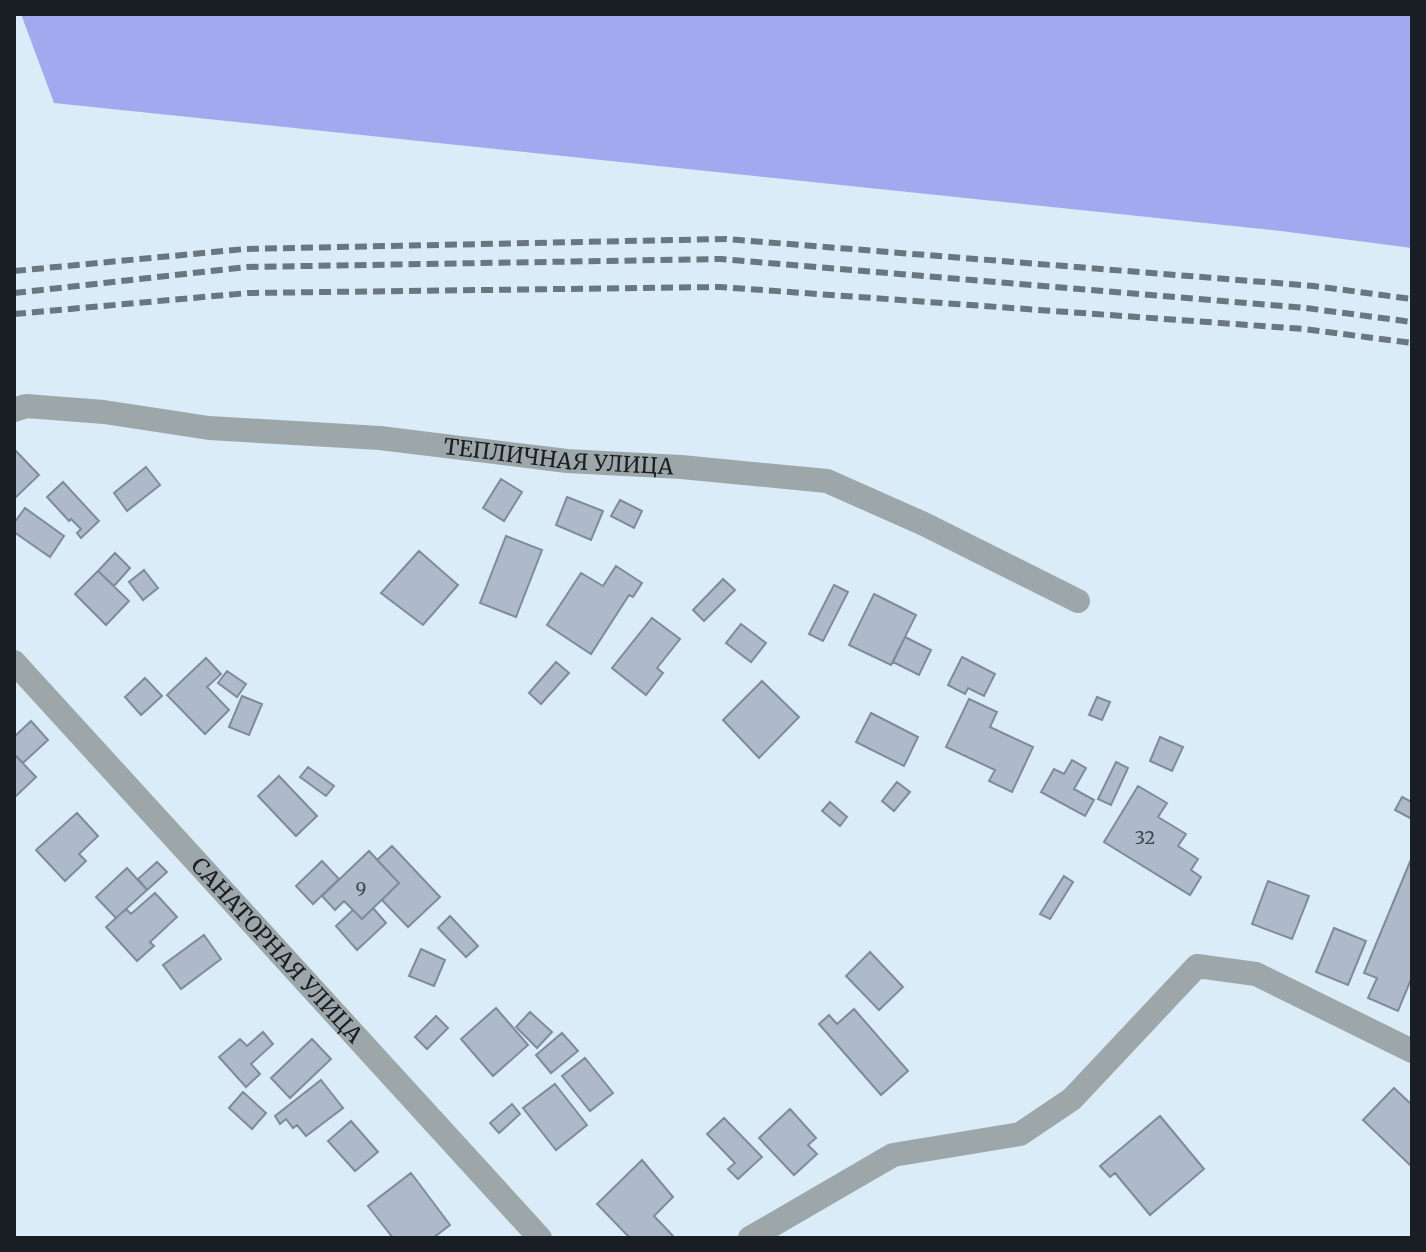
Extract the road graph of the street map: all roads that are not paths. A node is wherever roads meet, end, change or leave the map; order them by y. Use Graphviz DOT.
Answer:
graph roads {
  1 [pos="14,410"];
  2 [pos="1078,601"];
  3 [pos="14,662"];
  4 [pos="1412,1051"];
  5 [pos="540,1238"];
  6 [pos="750,1238"];
  1 -- 2 [label="street, ТЕПЛИЧНАЯ УЛИЦА"];
  3 -- 5 [label="street, САНАТОРНАЯ УЛИЦА"];
  4 -- 6 [label="street"];
}
